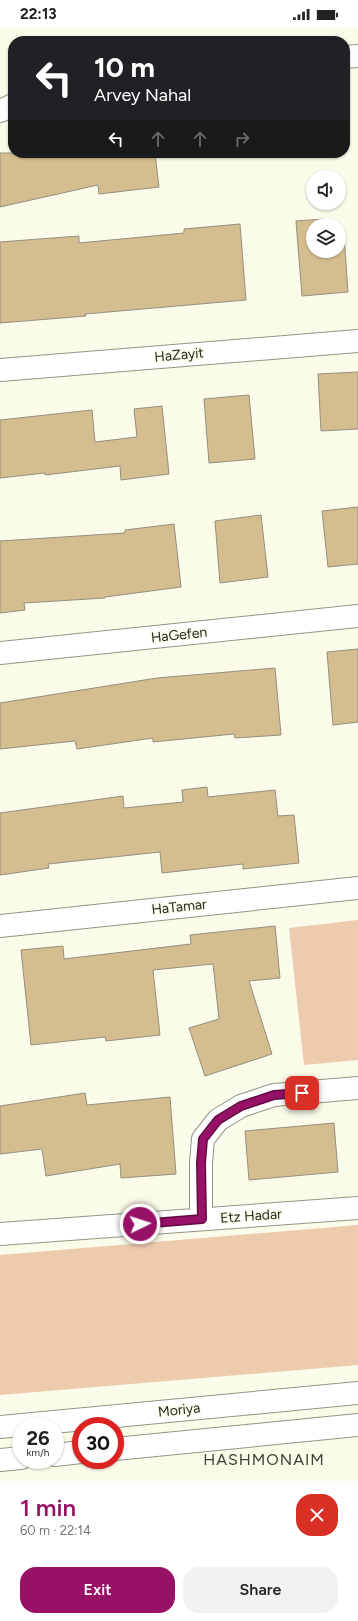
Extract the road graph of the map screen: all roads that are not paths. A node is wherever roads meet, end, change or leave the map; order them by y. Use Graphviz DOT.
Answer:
graph roads {
  1 [pos="358,341"];
  2 [pos="0,370"];
  3 [pos="358,616"];
  4 [pos="0,653"];
  5 [pos="358,888"];
  6 [pos="0,926"];
  7 [pos="358,1088"];
  8 [pos="358,1208"];
  9 [pos="202,1219"];
  10 [pos="0,1234"];
  11 [pos="358,1392"];
  12 [pos="358,1425"];
  13 [pos="0,1427"];
  14 [pos="124,1448"];
  15 [pos="12,1459"];
  16 [pos="0,1460"];
  1 -- 2 [label="street, HaZayit"];
  3 -- 4 [label="street, HaGefen"];
  5 -- 6 [label="street, HaTamar"];
  7 -- 9 [label="street"];
  8 -- 9 [label="street, Etz Hadar"];
  9 -- 10 [label="street, Etz Hadar"];
  11 -- 13 [label="street, Moriya"];
  12 -- 14 [label="street"];
  15 -- 16 [label="street"];
}
